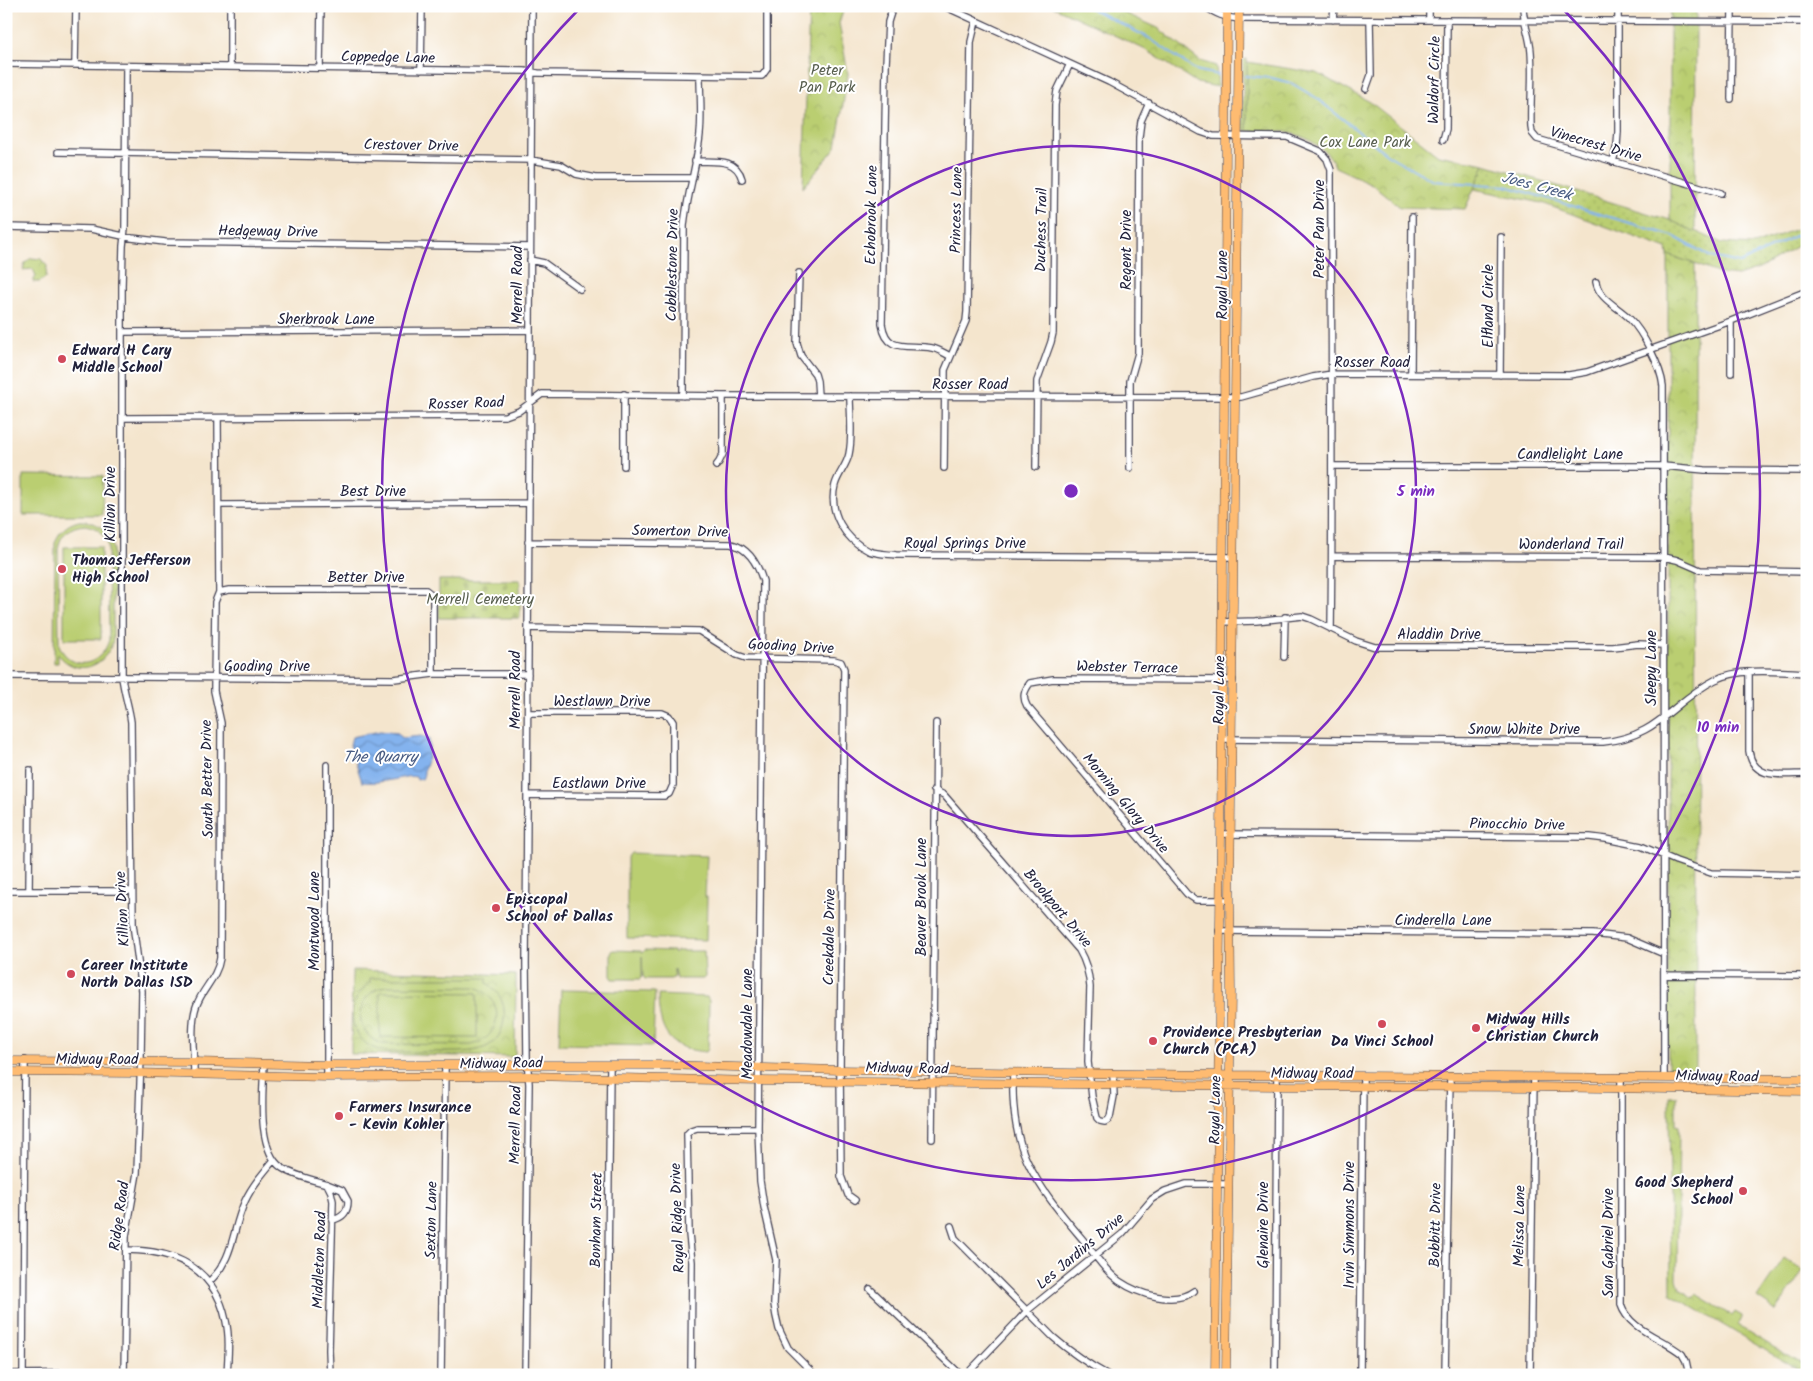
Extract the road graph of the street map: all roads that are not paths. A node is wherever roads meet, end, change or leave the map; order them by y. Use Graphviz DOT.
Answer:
graph roads {
  1 [pos="76,6"];
  2 [pos="230,6"];
  3 [pos="321,6"];
  4 [pos="422,6"];
  5 [pos="532,6"];
  6 [pos="767,6"];
  7 [pos="893,6"];
  8 [pos="944,6"];
  9 [pos="1204,6"];
  10 [pos="1227,6"];
  11 [pos="1239,6"];
  12 [pos="1334,6"];
  13 [pos="1429,6"];
  14 [pos="1523,6"];
  15 [pos="1618,6"];
  16 [pos="1732,6"];
  17 [pos="1226,18"];
  18 [pos="1239,19"];
  19 [pos="1333,20"];
  20 [pos="1370,20"];
  21 [pos="1429,20"];
  22 [pos="1447,20"];
  23 [pos="976,21"];
  24 [pos="1524,21"];
  25 [pos="1618,21"];
  26 [pos="1732,22"];
  27 [pos="1807,22"];
  28 [pos="6,64"];
  29 [pos="1070,64"];
  30 [pos="75,65"];
  31 [pos="126,66"];
  32 [pos="230,67"];
  33 [pos="320,68"];
  34 [pos="421,70"];
  35 [pos="532,72"];
  36 [pos="700,76"];
  37 [pos="1366,89"];
  38 [pos="1731,99"];
  39 [pos="1149,104"];
  40 [pos="1225,136"];
  41 [pos="1237,137"];
  42 [pos="1443,140"];
  43 [pos="58,152"];
  44 [pos="126,153"];
  45 [pos="531,160"];
  46 [pos="696,161"];
  47 [pos="1612,162"];
  48 [pos="692,178"];
  49 [pos="742,179"];
  50 [pos="1721,193"];
  51 [pos="1412,217"];
  52 [pos="6,227"];
  53 [pos="124,236"];
  54 [pos="1501,237"];
  55 [pos="530,247"];
  56 [pos="530,260"];
  57 [pos="799,273"];
  58 [pos="1596,282"];
  59 [pos="580,289"];
  60 [pos="1807,291"];
  61 [pos="1731,321"];
  62 [pos="530,330"];
  63 [pos="122,332"];
  64 [pos="1650,350"];
  65 [pos="950,356"];
  66 [pos="1731,373"];
  67 [pos="1332,374"];
  68 [pos="1412,374"];
  69 [pos="1500,375"];
  70 [pos="624,394"];
  71 [pos="683,396"];
  72 [pos="723,396"];
  73 [pos="818,396"];
  74 [pos="850,396"];
  75 [pos="944,396"];
  76 [pos="1037,396"];
  77 [pos="1130,397"];
  78 [pos="1224,397"];
  79 [pos="1235,397"];
  80 [pos="529,403"];
  81 [pos="122,418"];
  82 [pos="218,418"];
  83 [pos="624,466"];
  84 [pos="716,466"];
  85 [pos="1332,466"];
  86 [pos="1663,466"];
  87 [pos="1036,467"];
  88 [pos="944,468"];
  89 [pos="1130,468"];
  90 [pos="1807,471"];
  91 [pos="528,503"];
  92 [pos="219,505"];
  93 [pos="528,542"];
  94 [pos="1332,556"];
  95 [pos="1222,557"];
  96 [pos="1234,557"];
  97 [pos="1664,557"];
  98 [pos="1807,572"];
  99 [pos="219,592"];
  100 [pos="1285,617"];
  101 [pos="1234,621"];
  102 [pos="1222,622"];
  103 [pos="528,628"];
  104 [pos="1331,628"];
  105 [pos="1663,645"];
  106 [pos="1284,657"];
  107 [pos="761,658"];
  108 [pos="844,669"];
  109 [pos="1807,672"];
  110 [pos="1749,673"];
  111 [pos="433,674"];
  112 [pos="528,674"];
  113 [pos="6,676"];
  114 [pos="122,677"];
  115 [pos="214,678"];
  116 [pos="1233,680"];
  117 [pos="1222,681"];
  118 [pos="1024,691"];
  119 [pos="528,714"];
  120 [pos="1663,718"];
  121 [pos="936,723"];
  122 [pos="1221,739"];
  123 [pos="1232,739"];
  124 [pos="327,765"];
  125 [pos="30,770"];
  126 [pos="1807,774"];
  127 [pos="934,790"];
  128 [pos="669,794"];
  129 [pos="527,796"];
  130 [pos="1221,834"];
  131 [pos="1231,834"];
  132 [pos="1664,855"];
  133 [pos="1807,875"];
  134 [pos="6,891"];
  135 [pos="30,891"];
  136 [pos="132,891"];
  137 [pos="1219,900"];
  138 [pos="1230,900"];
  139 [pos="1220,931"];
  140 [pos="1230,931"];
  141 [pos="1664,954"];
  142 [pos="1664,975"];
  143 [pos="1807,976"];
  144 [pos="1220,992"];
  145 [pos="1231,992"];
  146 [pos="6,1060"];
  147 [pos="25,1060"];
  148 [pos="54,1061"];
  149 [pos="141,1061"];
  150 [pos="194,1062"];
  151 [pos="264,1064"];
  152 [pos="327,1065"];
  153 [pos="527,1065"];
  154 [pos="610,1065"];
  155 [pos="372,1066"];
  156 [pos="445,1066"];
  157 [pos="759,1069"];
  158 [pos="840,1070"];
  159 [pos="932,1071"];
  160 [pos="6,1072"];
  161 [pos="25,1072"];
  162 [pos="54,1072"];
  163 [pos="1013,1072"];
  164 [pos="140,1073"];
  165 [pos="1090,1073"];
  166 [pos="1113,1073"];
  167 [pos="194,1074"];
  168 [pos="1218,1075"];
  169 [pos="1230,1075"];
  170 [pos="1277,1075"];
  171 [pos="264,1076"];
  172 [pos="528,1076"];
  173 [pos="1362,1076"];
  174 [pos="1450,1076"];
  175 [pos="327,1077"];
  176 [pos="372,1077"];
  177 [pos="445,1077"];
  178 [pos="610,1077"];
  179 [pos="1534,1077"];
  180 [pos="1621,1077"];
  181 [pos="1664,1077"];
  182 [pos="1807,1079"];
  183 [pos="759,1081"];
  184 [pos="840,1081"];
  185 [pos="932,1082"];
  186 [pos="1013,1083"];
  187 [pos="1090,1084"];
  188 [pos="1113,1084"];
  189 [pos="1218,1085"];
  190 [pos="1230,1085"];
  191 [pos="1277,1086"];
  192 [pos="1534,1086"];
  193 [pos="1363,1087"];
  194 [pos="1449,1087"];
  195 [pos="1621,1089"];
  196 [pos="1807,1091"];
  197 [pos="758,1128"];
  198 [pos="932,1139"];
  199 [pos="274,1160"];
  200 [pos="327,1184"];
  201 [pos="1216,1184"];
  202 [pos="1228,1184"];
  203 [pos="856,1200"];
  204 [pos="332,1220"];
  205 [pos="951,1226"];
  206 [pos="126,1250"];
  207 [pos="1095,1255"];
  208 [pos="209,1282"];
  209 [pos="870,1289"];
  210 [pos="1194,1291"];
  211 [pos="1028,1310"];
  212 [pos="6,1374"];
  213 [pos="22,1374"];
  214 [pos="124,1374"];
  215 [pos="228,1375"];
  216 [pos="330,1375"];
  217 [pos="441,1375"];
  218 [pos="525,1375"];
  219 [pos="607,1375"];
  220 [pos="690,1375"];
  221 [pos="815,1375"];
  222 [pos="961,1375"];
  223 [pos="966,1375"];
  224 [pos="1108,1375"];
  225 [pos="1215,1375"];
  226 [pos="1226,1375"];
  227 [pos="1275,1375"];
  228 [pos="1360,1375"];
  229 [pos="1445,1375"];
  230 [pos="1530,1375"];
  231 [pos="1689,1375"];
  1 -- 30 [label="street"];
  2 -- 32 [label="street"];
  3 -- 33 [label="street"];
  4 -- 34 [label="street"];
  5 -- 35 [label="street, Merrell Road"];
  6 -- 36 [label="street, Coppedge Lane"];
  7 -- 65 [label="street, Echobrook Lane"];
  8 -- 23 [label="street, Peter Pan Drive"];
  9 -- 17 [label="street"];
  10 -- 17 [label="main road, Royal Lane"];
  11 -- 18 [label="main road, Royal Lane"];
  12 -- 19 [label="street"];
  13 -- 21 [label="street"];
  14 -- 24 [label="street, Vinecrest Drive"];
  15 -- 25 [label="street"];
  16 -- 26 [label="street"];
  17 -- 18 [label="street"];
  17 -- 40 [label="main road, Royal Lane"];
  18 -- 19 [label="street"];
  18 -- 41 [label="main road, Royal Lane"];
  19 -- 20 [label="street"];
  20 -- 21 [label="street"];
  20 -- 37 [label="street"];
  21 -- 22 [label="street"];
  22 -- 24 [label="street"];
  22 -- 42 [label="street, Waldorf Circle"];
  23 -- 29 [label="street, Peter Pan Drive"];
  23 -- 65 [label="street, Princess Lane"];
  24 -- 25 [label="street"];
  24 -- 47 [label="street, Vinecrest Drive"];
  25 -- 26 [label="street"];
  25 -- 47 [label="street"];
  26 -- 27 [label="street"];
  26 -- 38 [label="street"];
  28 -- 30 [label="street, Coppedge Lane"];
  29 -- 39 [label="street, Peter Pan Drive"];
  29 -- 76 [label="street, Duchess Trail"];
  30 -- 31 [label="street, Coppedge Lane"];
  31 -- 32 [label="street, Coppedge Lane"];
  31 -- 44 [label="street, Killion Drive"];
  32 -- 33 [label="street, Coppedge Lane"];
  33 -- 34 [label="street, Coppedge Lane"];
  34 -- 35 [label="street, Coppedge Lane"];
  35 -- 36 [label="street, Coppedge Lane"];
  35 -- 45 [label="street, Merrell Road"];
  36 -- 46 [label="street, Cobblestone Drive"];
  39 -- 40 [label="street, Peter Pan Drive"];
  39 -- 77 [label="street, Regent Drive"];
  40 -- 41 [label="street, Peter Pan Drive"];
  40 -- 78 [label="main road, Royal Lane"];
  41 -- 67 [label="street, Peter Pan Drive"];
  41 -- 79 [label="main road, Royal Lane"];
  43 -- 44 [label="street, Crestover Drive"];
  44 -- 45 [label="street, Crestover Drive"];
  44 -- 53 [label="street, Killion Drive"];
  45 -- 48 [label="street, Crestover Drive"];
  45 -- 55 [label="street, Merrell Road"];
  46 -- 48 [label="street, Cobblestone Drive"];
  46 -- 49 [label="street"];
  47 -- 50 [label="street, Vinecrest Drive"];
  48 -- 71 [label="street, Cobblestone Drive"];
  51 -- 68 [label="street"];
  52 -- 53 [label="street, Hedgeway Drive"];
  53 -- 55 [label="street, Hedgeway Drive"];
  53 -- 63 [label="street, Killion Drive"];
  54 -- 69 [label="street, Elfland Circle"];
  55 -- 56 [label="street, Merrell Road"];
  56 -- 59 [label="street"];
  56 -- 62 [label="street, Merrell Road"];
  57 -- 73 [label="street"];
  58 -- 64 [label="street, Sleepy Lane"];
  60 -- 61 [label="street, Rosser Road"];
  61 -- 64 [label="street, Rosser Road"];
  61 -- 66 [label="street"];
  62 -- 63 [label="street, Sherbrook Lane"];
  62 -- 80 [label="street, Merrell Road"];
  63 -- 81 [label="street, Killion Drive"];
  64 -- 69 [label="street, Rosser Road"];
  64 -- 86 [label="street, Sleepy Lane"];
  65 -- 75 [label="street, Princess Lane"];
  67 -- 68 [label="street, Rosser Road"];
  67 -- 79 [label="street, Rosser Road"];
  67 -- 85 [label="street, Peter Pan Drive"];
  68 -- 69 [label="street, Rosser Road"];
  70 -- 71 [label="street, Rosser Road"];
  70 -- 80 [label="street, Rosser Road"];
  70 -- 83 [label="street"];
  71 -- 72 [label="street, Rosser Road"];
  72 -- 73 [label="street, Rosser Road"];
  72 -- 84 [label="street"];
  73 -- 74 [label="street, Rosser Road"];
  74 -- 75 [label="street, Rosser Road"];
  74 -- 95 [label="street, Royal Springs Drive"];
  75 -- 76 [label="street, Rosser Road"];
  75 -- 88 [label="street, Princess Lane"];
  76 -- 77 [label="street, Rosser Road"];
  76 -- 87 [label="street, Duchess Trail"];
  77 -- 78 [label="street, Rosser Road"];
  77 -- 89 [label="street, Regent Drive"];
  78 -- 79 [label="street, Rosser Road"];
  78 -- 95 [label="main road, Royal Lane"];
  79 -- 96 [label="main road, Royal Lane"];
  80 -- 82 [label="street, Rosser Road"];
  80 -- 91 [label="street, Merrell Road"];
  81 -- 82 [label="street, Rosser Road"];
  81 -- 114 [label="street, Killion Drive"];
  82 -- 92 [label="street, South Better Drive"];
  85 -- 86 [label="street, Candlelight Lane"];
  85 -- 94 [label="street, Peter Pan Drive"];
  86 -- 90 [label="street, Candlelight Lane"];
  86 -- 97 [label="street, Sleepy Lane"];
  91 -- 92 [label="street, Best Drive"];
  91 -- 93 [label="street, Merrell Road"];
  92 -- 99 [label="street, South Better Drive"];
  93 -- 103 [label="street, Merrell Road"];
  93 -- 107 [label="street, Somerton Drive"];
  94 -- 97 [label="street, Wonderland Trail"];
  94 -- 104 [label="street, Peter Pan Drive"];
  95 -- 96 [label="street, Royal Springs Drive"];
  95 -- 102 [label="main road, Royal Lane"];
  96 -- 101 [label="main road, Royal Lane"];
  97 -- 98 [label="street, Wonderland Trail"];
  97 -- 105 [label="street, Sleepy Lane"];
  99 -- 111 [label="street, Better Drive"];
  99 -- 115 [label="street, South Better Drive"];
  100 -- 101 [label="street, Aladdin Drive"];
  100 -- 104 [label="street, Aladdin Drive"];
  100 -- 106 [label="street"];
  101 -- 102 [label="street, Aladdin Drive"];
  101 -- 116 [label="main road, Royal Lane"];
  102 -- 117 [label="main road, Royal Lane"];
  103 -- 107 [label="street, Gooding Drive"];
  103 -- 112 [label="street, Merrell Road"];
  104 -- 105 [label="street, Aladdin Drive"];
  105 -- 120 [label="street, Sleepy Lane"];
  107 -- 108 [label="street, Gooding Drive"];
  107 -- 157 [label="street, Meadowdale Lane"];
  108 -- 158 [label="street, Creekdale Drive"];
  109 -- 110 [label="street, Snow White Drive"];
  110 -- 120 [label="street, Snow White Drive"];
  110 -- 126 [label="street"];
  111 -- 112 [label="street, Gooding Drive"];
  111 -- 115 [label="street, Gooding Drive"];
  112 -- 119 [label="street, Merrell Road"];
  113 -- 114 [label="street, Gooding Drive"];
  114 -- 115 [label="street, Gooding Drive"];
  114 -- 136 [label="street, Killion Drive"];
  115 -- 150 [label="street, South Better Drive"];
  116 -- 117 [label="street, Webster Terrace"];
  116 -- 123 [label="main road, Royal Lane"];
  117 -- 118 [label="street, Webster Terrace"];
  117 -- 122 [label="main road, Royal Lane"];
  118 -- 137 [label="street, Morning Glory Drive"];
  119 -- 128 [label="street, Westlawn Drive"];
  119 -- 129 [label="street, Merrell Road"];
  120 -- 123 [label="street, Snow White Drive"];
  120 -- 132 [label="street, Sleepy Lane"];
  121 -- 127 [label="street, Beaver Brook Lane"];
  122 -- 123 [label="street, Snow White Drive"];
  122 -- 130 [label="main road, Royal Lane"];
  123 -- 131 [label="main road, Royal Lane"];
  124 -- 152 [label="street, Montwood Lane"];
  125 -- 135 [label="street"];
  127 -- 159 [label="street, Beaver Brook Lane"];
  127 -- 165 [label="street, Brookport Drive"];
  128 -- 129 [label="street, Eastlawn Drive"];
  129 -- 153 [label="street, Merrell Road"];
  130 -- 131 [label="street, Pinocchio Drive"];
  130 -- 137 [label="main road, Royal Lane"];
  131 -- 132 [label="street, Pinocchio Drive"];
  131 -- 138 [label="main road, Royal Lane"];
  132 -- 133 [label="street, Pinocchio Drive"];
  132 -- 141 [label="street, Sleepy Lane"];
  134 -- 135 [label="street"];
  135 -- 136 [label="street"];
  136 -- 149 [label="street, Killion Drive"];
  137 -- 138 [label="street, Morning Glory Drive"];
  137 -- 139 [label="main road, Royal Lane"];
  138 -- 140 [label="main road, Royal Lane"];
  139 -- 140 [label="street, Cinderella Lane"];
  139 -- 144 [label="main road, Royal Lane"];
  140 -- 141 [label="street, Cinderella Lane"];
  140 -- 145 [label="main road, Royal Lane"];
  141 -- 142 [label="street, Sleepy Lane"];
  142 -- 143 [label="street"];
  142 -- 181 [label="street, Sleepy Lane"];
  144 -- 145 [label="main road"];
  144 -- 168 [label="main road, Royal Lane"];
  145 -- 169 [label="main road, Royal Lane"];
  146 -- 147 [label="main road, Midway Road"];
  147 -- 148 [label="main road, Midway Road"];
  147 -- 161 [label="street"];
  148 -- 149 [label="main road, Midway Road"];
  148 -- 162 [label="main road"];
  149 -- 150 [label="main road, Midway Road"];
  149 -- 164 [label="street, Ridge Road"];
  150 -- 151 [label="main road, Midway Road"];
  150 -- 167 [label="street, South Better Drive"];
  151 -- 152 [label="main road, Midway Road"];
  151 -- 171 [label="street"];
  152 -- 155 [label="main road, Midway Road"];
  152 -- 175 [label="street, Montwood Lane"];
  153 -- 154 [label="main road, Midway Road"];
  153 -- 156 [label="main road, Midway Road"];
  153 -- 172 [label="street, Merrell Road"];
  154 -- 157 [label="main road, Midway Road"];
  154 -- 178 [label="street, Bonham Street"];
  155 -- 156 [label="main road, Midway Road"];
  155 -- 176 [label="main road"];
  156 -- 177 [label="street, Sexton Lane"];
  157 -- 158 [label="main road, Midway Road"];
  157 -- 183 [label="street, Meadowdale Lane"];
  158 -- 159 [label="main road, Midway Road"];
  158 -- 184 [label="street, Creekdale Drive"];
  159 -- 163 [label="main road, Midway Road"];
  159 -- 185 [label="street, Beaver Brook Lane"];
  160 -- 161 [label="main road, Midway Road"];
  161 -- 162 [label="main road, Midway Road"];
  161 -- 213 [label="street"];
  162 -- 164 [label="main road, Midway Road"];
  163 -- 165 [label="main road, Midway Road"];
  163 -- 186 [label="street"];
  164 -- 167 [label="main road, Midway Road"];
  164 -- 206 [label="street, Ridge Road"];
  165 -- 166 [label="main road, Midway Road"];
  165 -- 187 [label="street, Brookport Drive"];
  166 -- 168 [label="main road, Midway Road"];
  166 -- 188 [label="street"];
  167 -- 171 [label="main road, Midway Road"];
  168 -- 169 [label="main road, Midway Road"];
  168 -- 189 [label="main road, Royal Lane"];
  169 -- 170 [label="main road, Midway Road"];
  169 -- 190 [label="main road, Royal Lane"];
  170 -- 173 [label="main road, Midway Road"];
  170 -- 191 [label="street, Glenaire Drive"];
  171 -- 175 [label="main road, Midway Road"];
  171 -- 199 [label="street"];
  172 -- 177 [label="main road, Midway Road"];
  172 -- 178 [label="main road, Midway Road"];
  172 -- 218 [label="street, Merrell Road"];
  173 -- 174 [label="main road, Midway Road"];
  173 -- 193 [label="street, Irvin Simmons Drive"];
  174 -- 179 [label="main road, Midway Road"];
  174 -- 194 [label="street, Bobbitt Drive"];
  175 -- 176 [label="main road, Midway Road"];
  176 -- 177 [label="main road, Midway Road"];
  177 -- 217 [label="street, Sexton Lane"];
  178 -- 183 [label="main road, Midway Road"];
  178 -- 219 [label="street, Bonham Street"];
  179 -- 180 [label="main road, Midway Road"];
  179 -- 192 [label="street, Melissa Lane"];
  180 -- 181 [label="main road, Midway Road"];
  180 -- 195 [label="street, San Gabriel Drive"];
  181 -- 182 [label="main road, Midway Road"];
  183 -- 184 [label="main road, Midway Road"];
  183 -- 197 [label="street, Meadowdale Lane"];
  184 -- 185 [label="main road, Midway Road"];
  184 -- 203 [label="street, Creekdale Drive"];
  185 -- 186 [label="main road, Midway Road"];
  185 -- 198 [label="street, Beaver Brook Lane"];
  186 -- 187 [label="main road, Midway Road"];
  186 -- 207 [label="street"];
  187 -- 188 [label="main road, Midway Road"];
  187 -- 188 [label="street, Brookport Drive"];
  188 -- 189 [label="main road, Midway Road"];
  189 -- 190 [label="main road, Midway Road"];
  189 -- 201 [label="main road, Royal Lane"];
  190 -- 191 [label="main road, Midway Road"];
  190 -- 202 [label="main road, Royal Lane"];
  191 -- 193 [label="main road, Midway Road"];
  191 -- 227 [label="street, Glenaire Drive"];
  192 -- 194 [label="main road, Midway Road"];
  192 -- 195 [label="main road, Midway Road"];
  192 -- 230 [label="street, Melissa Lane"];
  193 -- 194 [label="main road, Midway Road"];
  193 -- 228 [label="street, Irvin Simmons Drive"];
  194 -- 229 [label="street, Bobbitt Drive"];
  195 -- 196 [label="main road, Midway Road"];
  195 -- 231 [label="street, San Gabriel Drive"];
  197 -- 220 [label="street, Royal Ridge Drive"];
  197 -- 221 [label="street, Meadowdale Lane"];
  199 -- 200 [label="street"];
  199 -- 208 [label="street"];
  200 -- 204 [label="street, Middleton Road"];
  200 -- 204 [label="street"];
  201 -- 202 [label="street, Les Jardins Drive"];
  201 -- 207 [label="street, Les Jardins Drive"];
  201 -- 225 [label="main road, Royal Lane"];
  202 -- 226 [label="main road, Royal Lane"];
  204 -- 216 [label="street, Middleton Road"];
  205 -- 211 [label="street"];
  206 -- 208 [label="street"];
  206 -- 214 [label="street, Ridge Road"];
  207 -- 210 [label="street"];
  207 -- 211 [label="street, Les Jardins Drive"];
  208 -- 215 [label="street"];
  209 -- 222 [label="street"];
  211 -- 223 [label="street, Les Jardins Drive"];
  211 -- 224 [label="street"];
  212 -- 213 [label="street"];
  213 -- 214 [label="street"];
}
